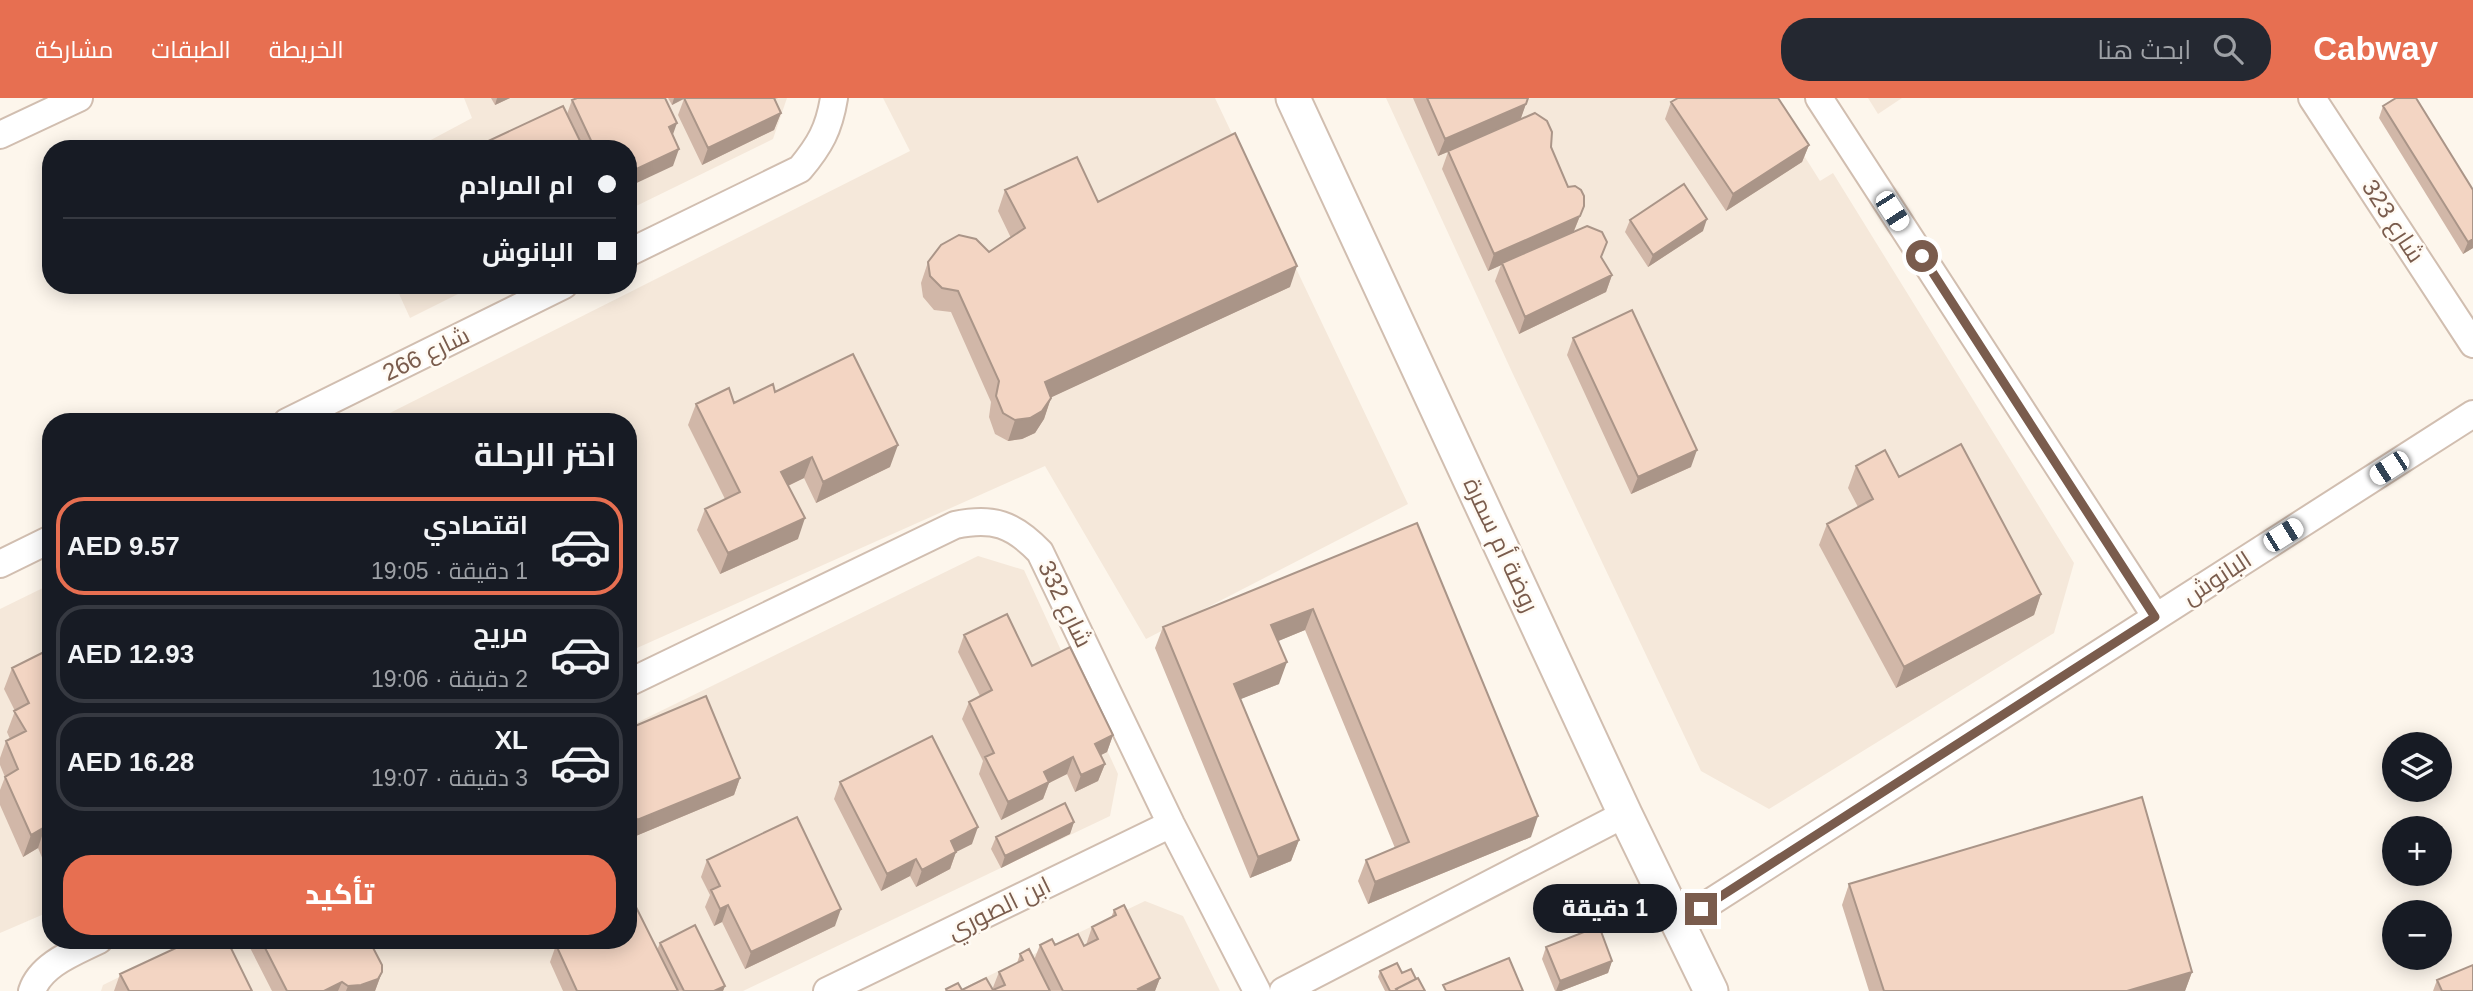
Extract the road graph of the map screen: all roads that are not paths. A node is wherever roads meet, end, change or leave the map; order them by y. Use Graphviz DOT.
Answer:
graph roads {
  1 [pos="79,98"];
  2 [pos="834,98"];
  3 [pos="1293,98"];
  4 [pos="1819,98"];
  5 [pos="2312,98"];
  6 [pos="0,135"];
  7 [pos="637,249"];
  8 [pos="546,294"];
  9 [pos="2473,344"];
  10 [pos="306,413"];
  11 [pos="2473,414"];
  12 [pos="42,543"];
  13 [pos="0,564"];
  14 [pos="2155,617"];
  15 [pos="637,679"];
  16 [pos="1625,814"];
  17 [pos="1171,824"];
  18 [pos="1678,923"];
  19 [pos="80,949"];
  20 [pos="32,991"];
  21 [pos="827,991"];
  22 [pos="1256,991"];
  23 [pos="1283,991"];
  24 [pos="1711,991"];
  1 -- 6 [label="street"];
  2 -- 7 [label="street"];
  3 -- 16 [label="street, روضة أم سمرة"];
  4 -- 14 [label="street"];
  5 -- 9 [label="street, شارع 323"];
  8 -- 10 [label="street, شارع 266"];
  11 -- 14 [label="street, البانوش"];
  12 -- 13 [label="street"];
  14 -- 18 [label="street, البانوش"];
  15 -- 17 [label="street, شارع 332"];
  16 -- 18 [label="street, روضة أم سمرة"];
  16 -- 23 [label="street"];
  17 -- 21 [label="street, ابن الصوري"];
  17 -- 22 [label="street, شارع 332"];
  18 -- 24 [label="street, روضة أم سمرة"];
  19 -- 20 [label="street"];
}
